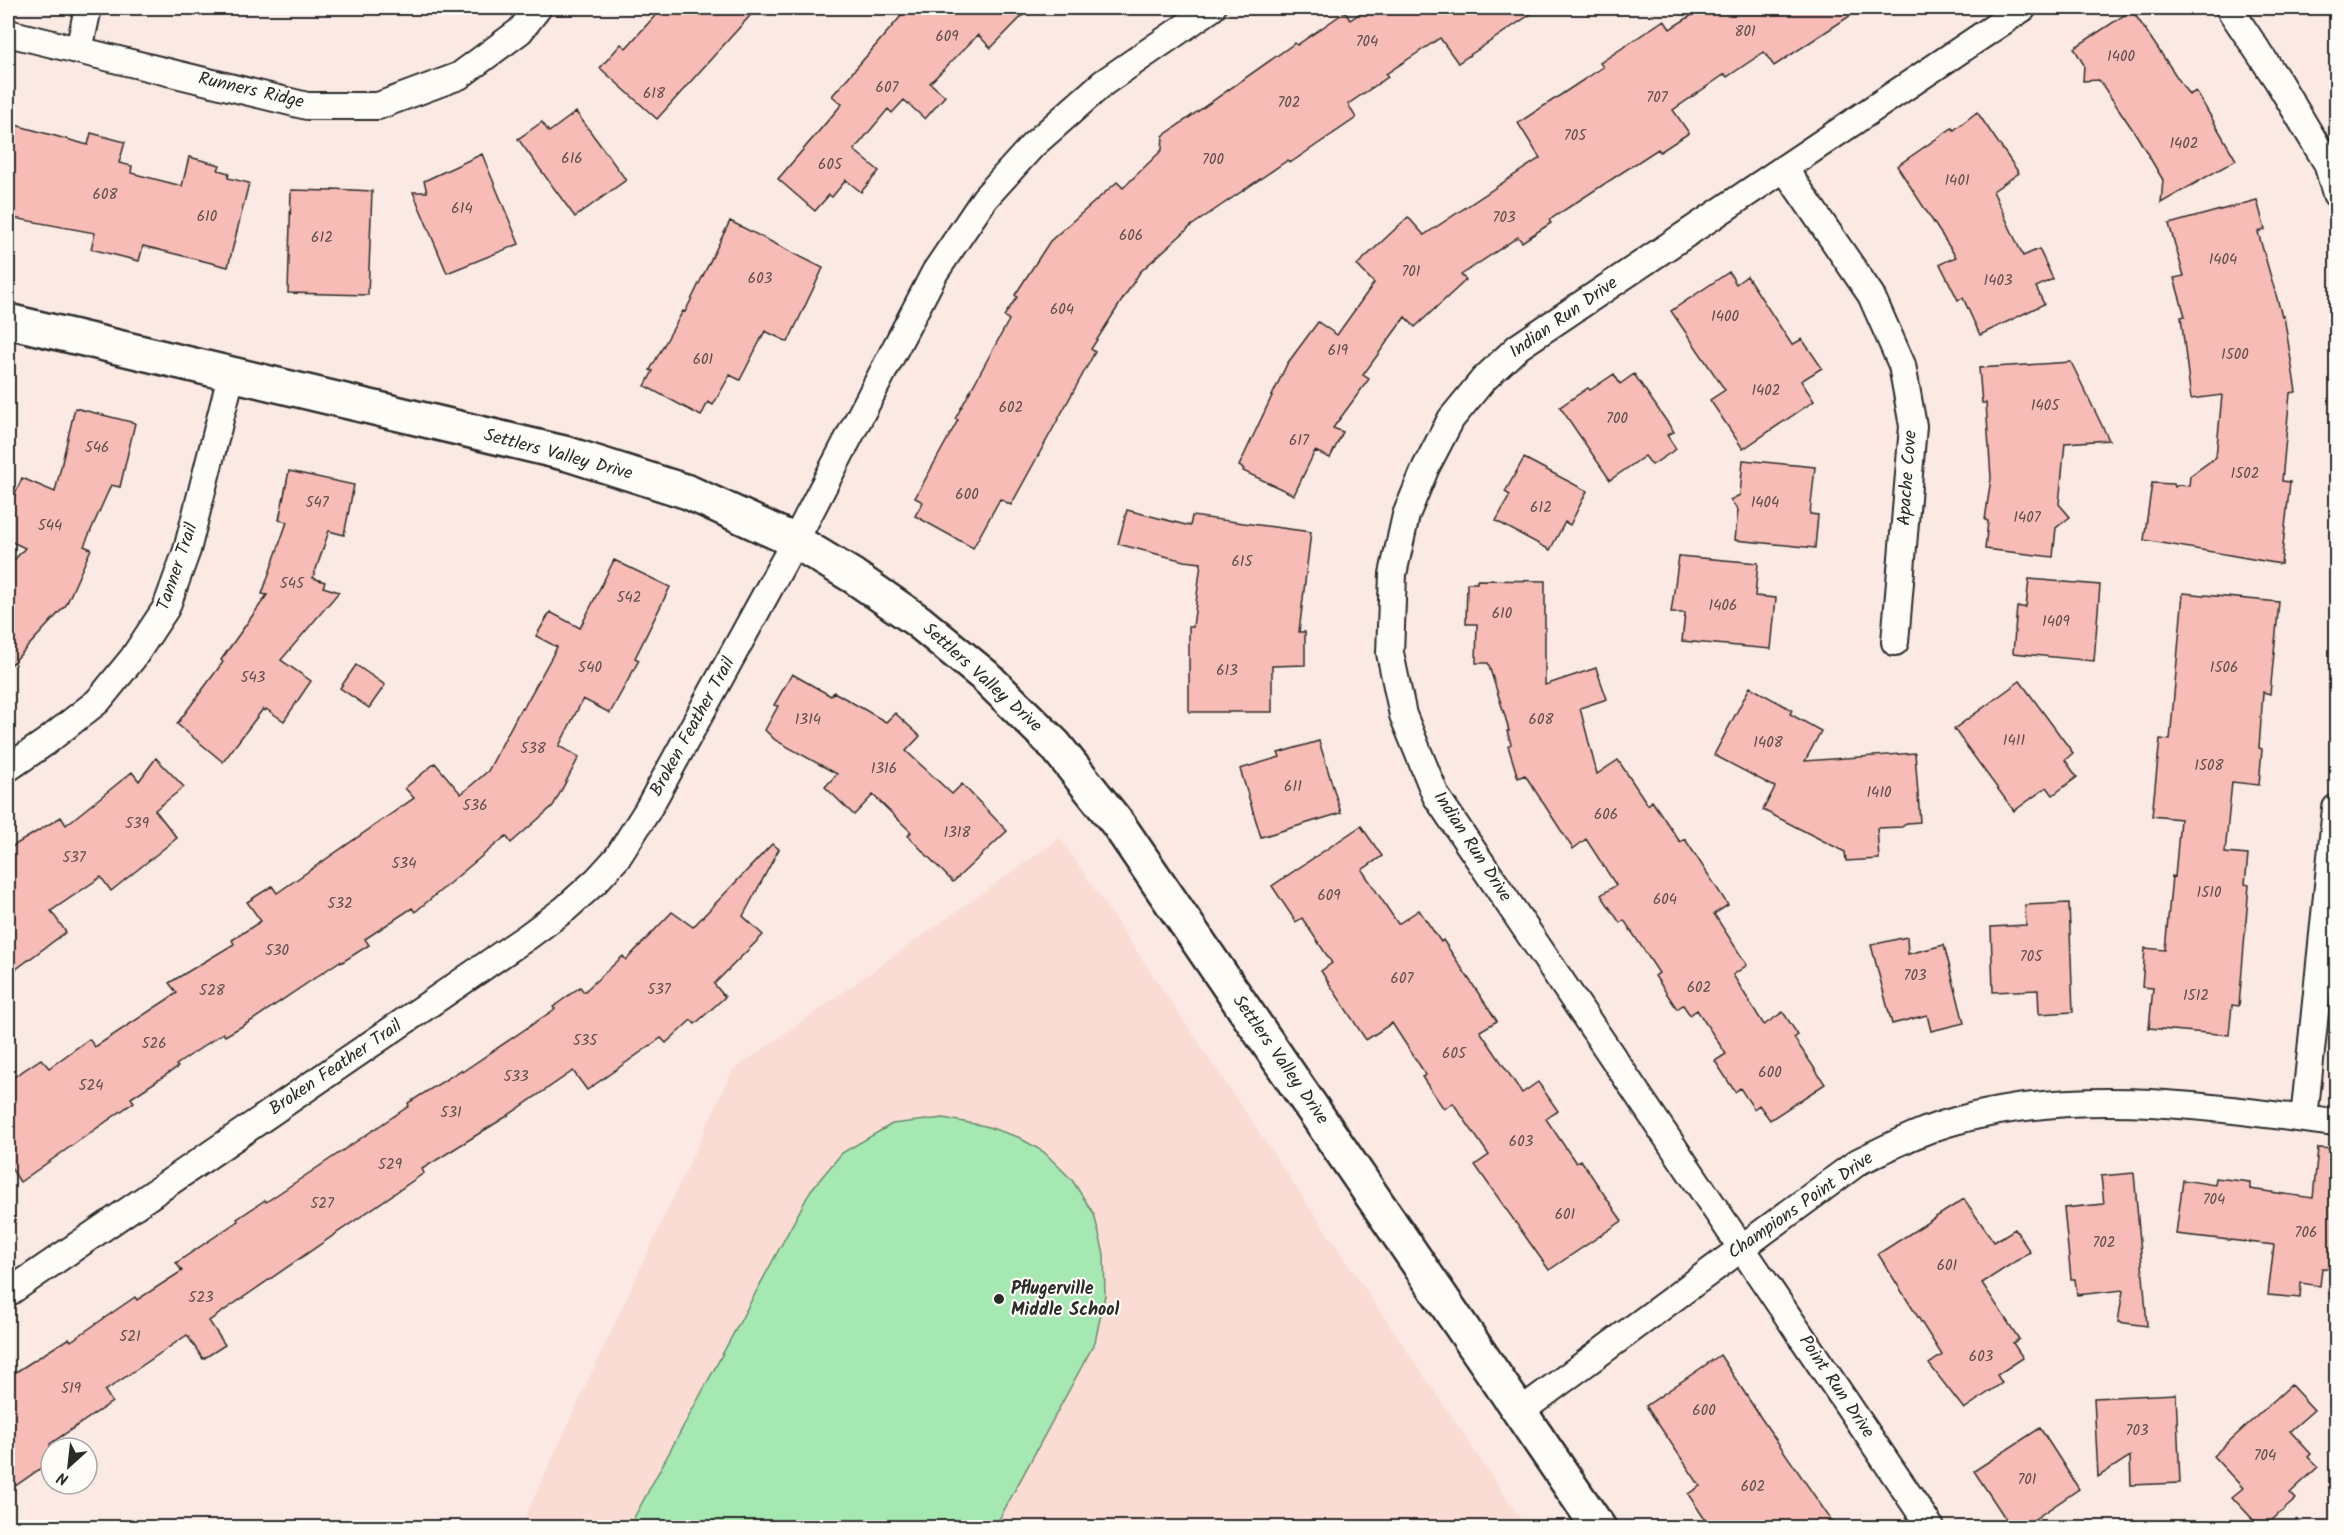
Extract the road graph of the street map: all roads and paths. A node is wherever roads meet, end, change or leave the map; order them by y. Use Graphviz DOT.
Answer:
graph roads {
  1 [pos="88,8"];
  2 [pos="538,8"];
  3 [pos="1212,8"];
  4 [pos="2023,8"];
  5 [pos="2229,8"];
  6 [pos="8,33"];
  7 [pos="79,50"];
  8 [pos="1784,168"];
  9 [pos="2337,194"];
  10 [pos="8,321"];
  11 [pos="231,376"];
  12 [pos="795,541"];
  13 [pos="1895,642"];
  14 [pos="8,768"];
  15 [pos="2337,808"];
  16 [pos="2304,1119"];
  17 [pos="2337,1123"];
  18 [pos="1742,1247"];
  19 [pos="8,1293"];
  20 [pos="1521,1411"];
  21 [pos="1599,1527"];
  22 [pos="1930,1527"];
  1 -- 7 [label="street"];
  2 -- 7 [label="street, Runners Ridge"];
  3 -- 12 [label="street, Broken Feather Trail"];
  4 -- 8 [label="street, Indian Run Drive"];
  5 -- 9 [label="street"];
  6 -- 7 [label="street, Runners Ridge"];
  8 -- 13 [label="street, Apache Cove"];
  8 -- 18 [label="street, Indian Run Drive"];
  10 -- 11 [label="street, Settlers Valley Drive"];
  11 -- 12 [label="street, Settlers Valley Drive"];
  11 -- 14 [label="street, Tanner Trail"];
  12 -- 19 [label="street, Broken Feather Trail"];
  12 -- 20 [label="street, Settlers Valley Drive"];
  15 -- 16 [label="street"];
  16 -- 17 [label="street, Champions Point Drive"];
  16 -- 18 [label="street, Champions Point Drive"];
  18 -- 20 [label="street, Champions Point Drive"];
  18 -- 22 [label="street, Point Run Drive"];
  20 -- 21 [label="street, Settlers Valley Drive"];
}
